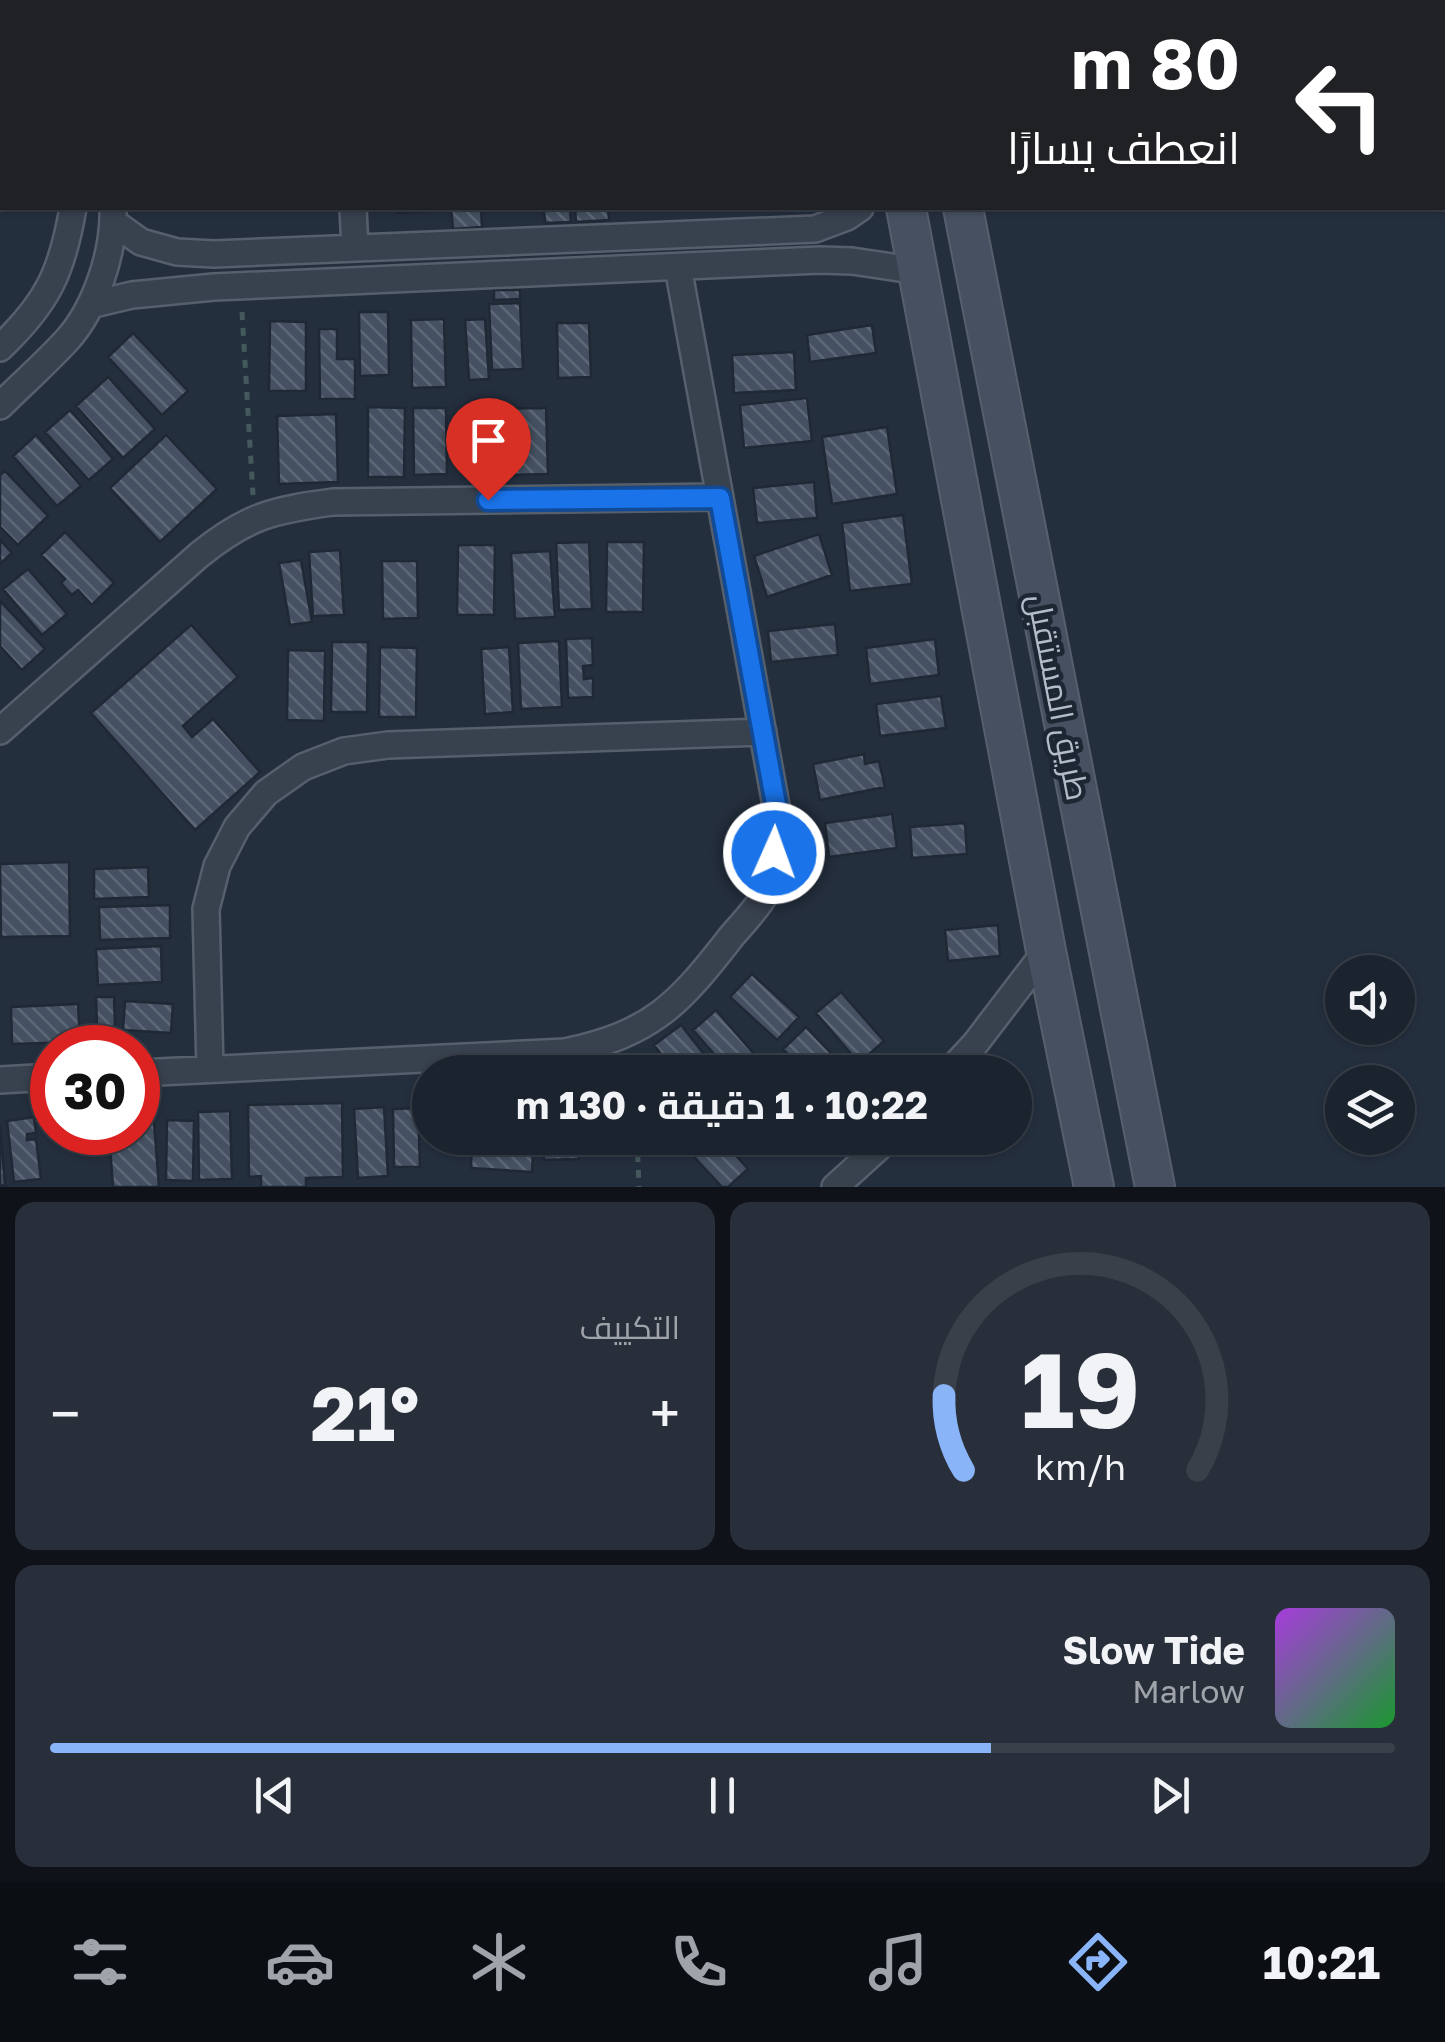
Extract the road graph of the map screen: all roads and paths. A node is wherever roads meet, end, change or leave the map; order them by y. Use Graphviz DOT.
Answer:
graph roads {
  1 [pos="73,210"];
  2 [pos="353,210"];
  3 [pos="857,210"];
  4 [pos="906,210"];
  5 [pos="963,210"];
  6 [pos="113,215"];
  7 [pos="815,228"];
  8 [pos="354,248"];
  9 [pos="214,254"];
  10 [pos="820,260"];
  11 [pos="678,267"];
  12 [pos="920,271"];
  13 [pos="227,286"];
  14 [pos="90,305"];
  15 [pos="0,348"];
  16 [pos="0,406"];
  17 [pos="720,498"];
  18 [pos="254,518"];
  19 [pos="0,732"];
  20 [pos="762,732"];
  21 [pos="1046,951"];
  22 [pos="964,1055"];
  23 [pos="210,1070"];
  24 [pos="160,1072"];
  25 [pos="30,1078"];
  26 [pos="0,1080"];
  27 [pos="638,1155"];
  28 [pos="870,1155"];
  29 [pos="639,1187"];
  30 [pos="835,1187"];
  31 [pos="1094,1187"];
  32 [pos="1154,1187"];
  1 -- 15 [label="street"];
  2 -- 8 [label="street"];
  3 -- 7 [label="street"];
  4 -- 12 [label="street, طريق المستقبل"];
  5 -- 32 [label="street, طريق المستقبل"];
  6 -- 9 [label="street"];
  6 -- 14 [label="street"];
  7 -- 8 [label="street"];
  7 -- 10 [label="street"];
  8 -- 9 [label="street"];
  9 -- 13 [label="street"];
  10 -- 11 [label="street"];
  10 -- 12 [label="street"];
  11 -- 13 [label="street"];
  11 -- 17 [label="street"];
  12 -- 21 [label="street, طريق المستقبل"];
  13 -- 14 [label="street"];
  13 -- 18 [label="path"];
  14 -- 16 [label="street"];
  17 -- 18 [label="street"];
  17 -- 20 [label="street"];
  18 -- 19 [label="street"];
  20 -- 23 [label="street"];
  20 -- 23 [label="street"];
  21 -- 22 [label="street"];
  21 -- 31 [label="street, طريق المستقبل"];
  23 -- 24 [label="street"];
  25 -- 26 [label="street"];
  27 -- 29 [label="path"];
  28 -- 30 [label="street"];
}
